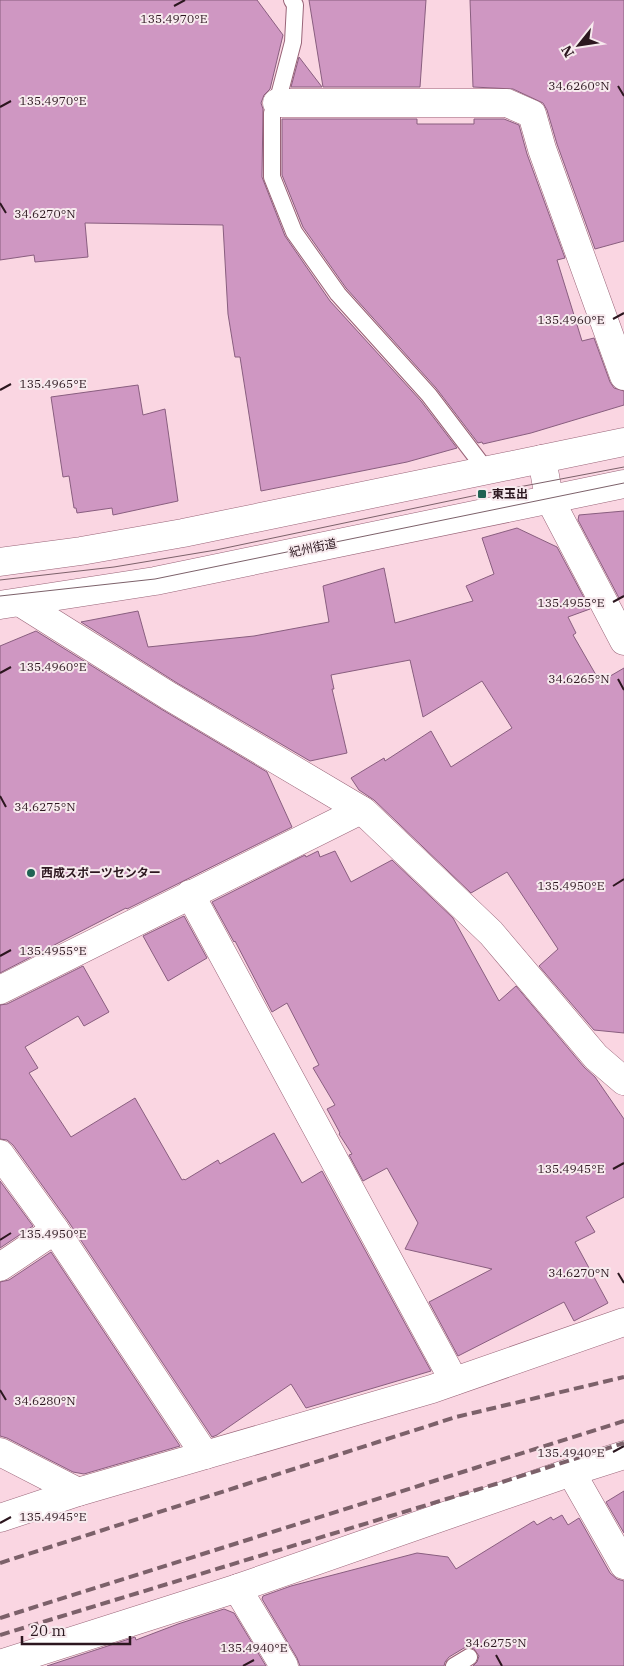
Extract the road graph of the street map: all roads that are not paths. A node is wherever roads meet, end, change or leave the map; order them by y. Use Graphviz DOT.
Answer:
graph roads {
  1 [pos="292,0"];
  2 [pos="277,103"];
  3 [pos="624,376"];
  4 [pos="624,442"];
  5 [pos="542,459"];
  6 [pos="486,470"];
  7 [pos="624,484"];
  8 [pos="550,499"];
  9 [pos="0,562"];
  10 [pos="11,604"];
  11 [pos="624,641"];
  12 [pos="361,810"];
  13 [pos="190,894"];
  14 [pos="0,990"];
  15 [pos="624,1081"];
  16 [pos="0,1154"];
  17 [pos="55,1230"];
  18 [pos="0,1267"];
  19 [pos="624,1322"];
  20 [pos="454,1381"];
  21 [pos="0,1452"];
  22 [pos="205,1455"];
  23 [pos="624,1455"];
  24 [pos="571,1472"];
  25 [pos="78,1492"];
  26 [pos="0,1518"];
  27 [pos="624,1565"];
  28 [pos="238,1588"];
  29 [pos="469,1657"];
  30 [pos="0,1664"];
  31 [pos="284,1666"];
  32 [pos="454,1666"];
  1 -- 2 [label="lane"];
  2 -- 3 [label="street"];
  2 -- 6 [label="lane"];
  4 -- 5 [label="street"];
  5 -- 6 [label="street"];
  5 -- 8 [label="street"];
  6 -- 9 [label="street"];
  7 -- 8 [label="street, 紀州街道"];
  8 -- 10 [label="street, 紀州街道"];
  8 -- 11 [label="street"];
  10 -- 12 [label="street"];
  12 -- 13 [label="street"];
  12 -- 15 [label="street"];
  13 -- 14 [label="street"];
  13 -- 20 [label="street"];
  16 -- 17 [label="street"];
  17 -- 18 [label="street"];
  17 -- 22 [label="street"];
  19 -- 20 [label="street"];
  20 -- 22 [label="street"];
  21 -- 25 [label="street"];
  22 -- 25 [label="street"];
  23 -- 24 [label="street"];
  24 -- 27 [label="street"];
  24 -- 28 [label="street"];
  25 -- 26 [label="street"];
  28 -- 30 [label="street"];
  28 -- 31 [label="street"];
  29 -- 32 [label="lane"];
}
